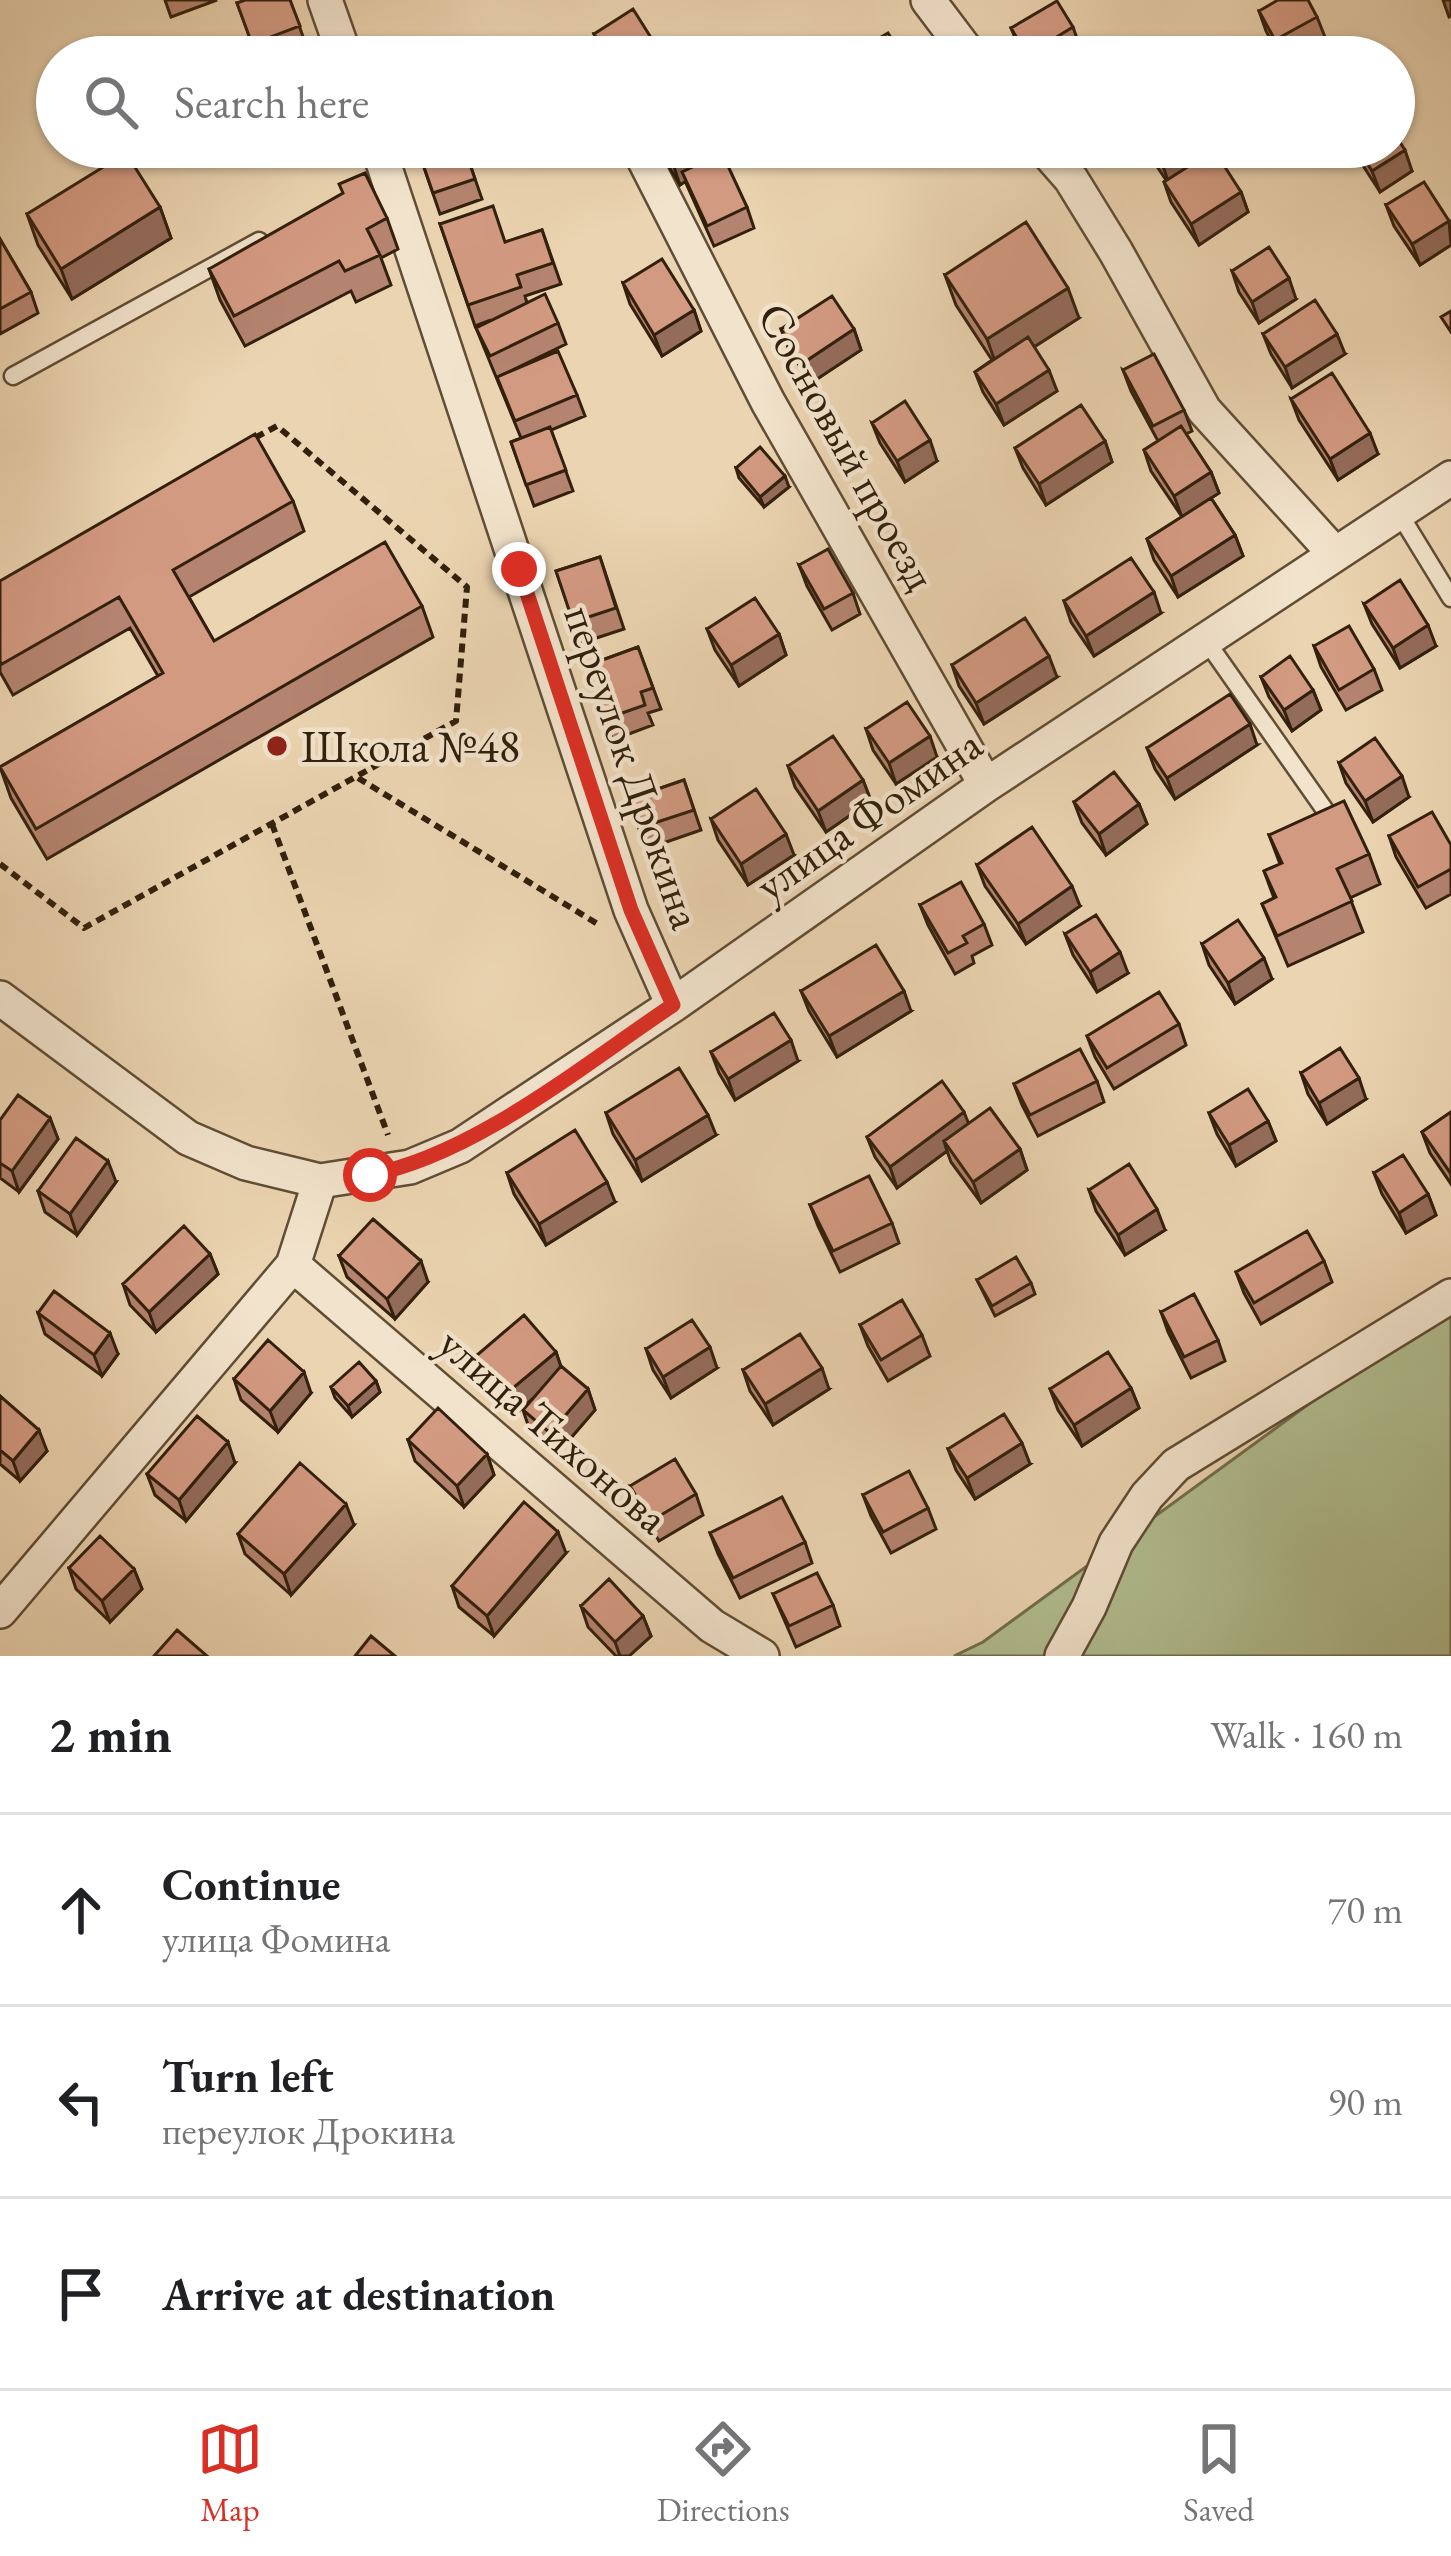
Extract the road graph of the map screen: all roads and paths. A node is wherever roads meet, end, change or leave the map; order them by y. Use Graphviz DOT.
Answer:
graph roads {
  1 [pos="325,0"];
  2 [pos="928,0"];
  3 [pos="338,36"];
  4 [pos="955,36"];
  5 [pos="377,168"];
  6 [pos="649,168"];
  7 [pos="1062,168"];
  8 [pos="283,228"];
  9 [pos="13,376"];
  10 [pos="237,448"];
  11 [pos="1451,478"];
  12 [pos="1399,513"];
  13 [pos="1335,554"];
  14 [pos="1451,598"];
  15 [pos="1207,642"];
  16 [pos="358,778"];
  17 [pos="986,785"];
  18 [pos="1327,813"];
  19 [pos="272,824"];
  20 [pos="0,864"];
  21 [pos="602,926"];
  22 [pos="0,998"];
  23 [pos="673,1005"];
  24 [pos="388,1136"];
  25 [pos="320,1181"];
  26 [pos="293,1265"];
  27 [pos="1451,1296"];
  28 [pos="0,1611"];
  29 [pos="762,1656"];
  30 [pos="1062,1656"];
  1 -- 3 [label="street"];
  2 -- 4 [label="street"];
  5 -- 23 [label="street, переулок Дрокина"];
  6 -- 17 [label="street, Сосновый проезд"];
  7 -- 13 [label="street"];
  8 -- 9 [label="lane"];
  10 -- 16 [label="path"];
  11 -- 12 [label="street, улица Фомина"];
  12 -- 13 [label="street, улица Фомина"];
  12 -- 14 [label="lane"];
  13 -- 15 [label="street, улица Фомина"];
  15 -- 17 [label="street, улица Фомина"];
  15 -- 18 [label="lane"];
  16 -- 19 [label="path"];
  16 -- 21 [label="path"];
  17 -- 23 [label="street, улица Фомина"];
  19 -- 20 [label="path"];
  19 -- 24 [label="path"];
  22 -- 25 [label="street"];
  23 -- 25 [label="street, улица Фомина"];
  25 -- 26 [label="street"];
  26 -- 28 [label="street"];
  26 -- 29 [label="street, улица Тихонова"];
  27 -- 30 [label="street"];
}
